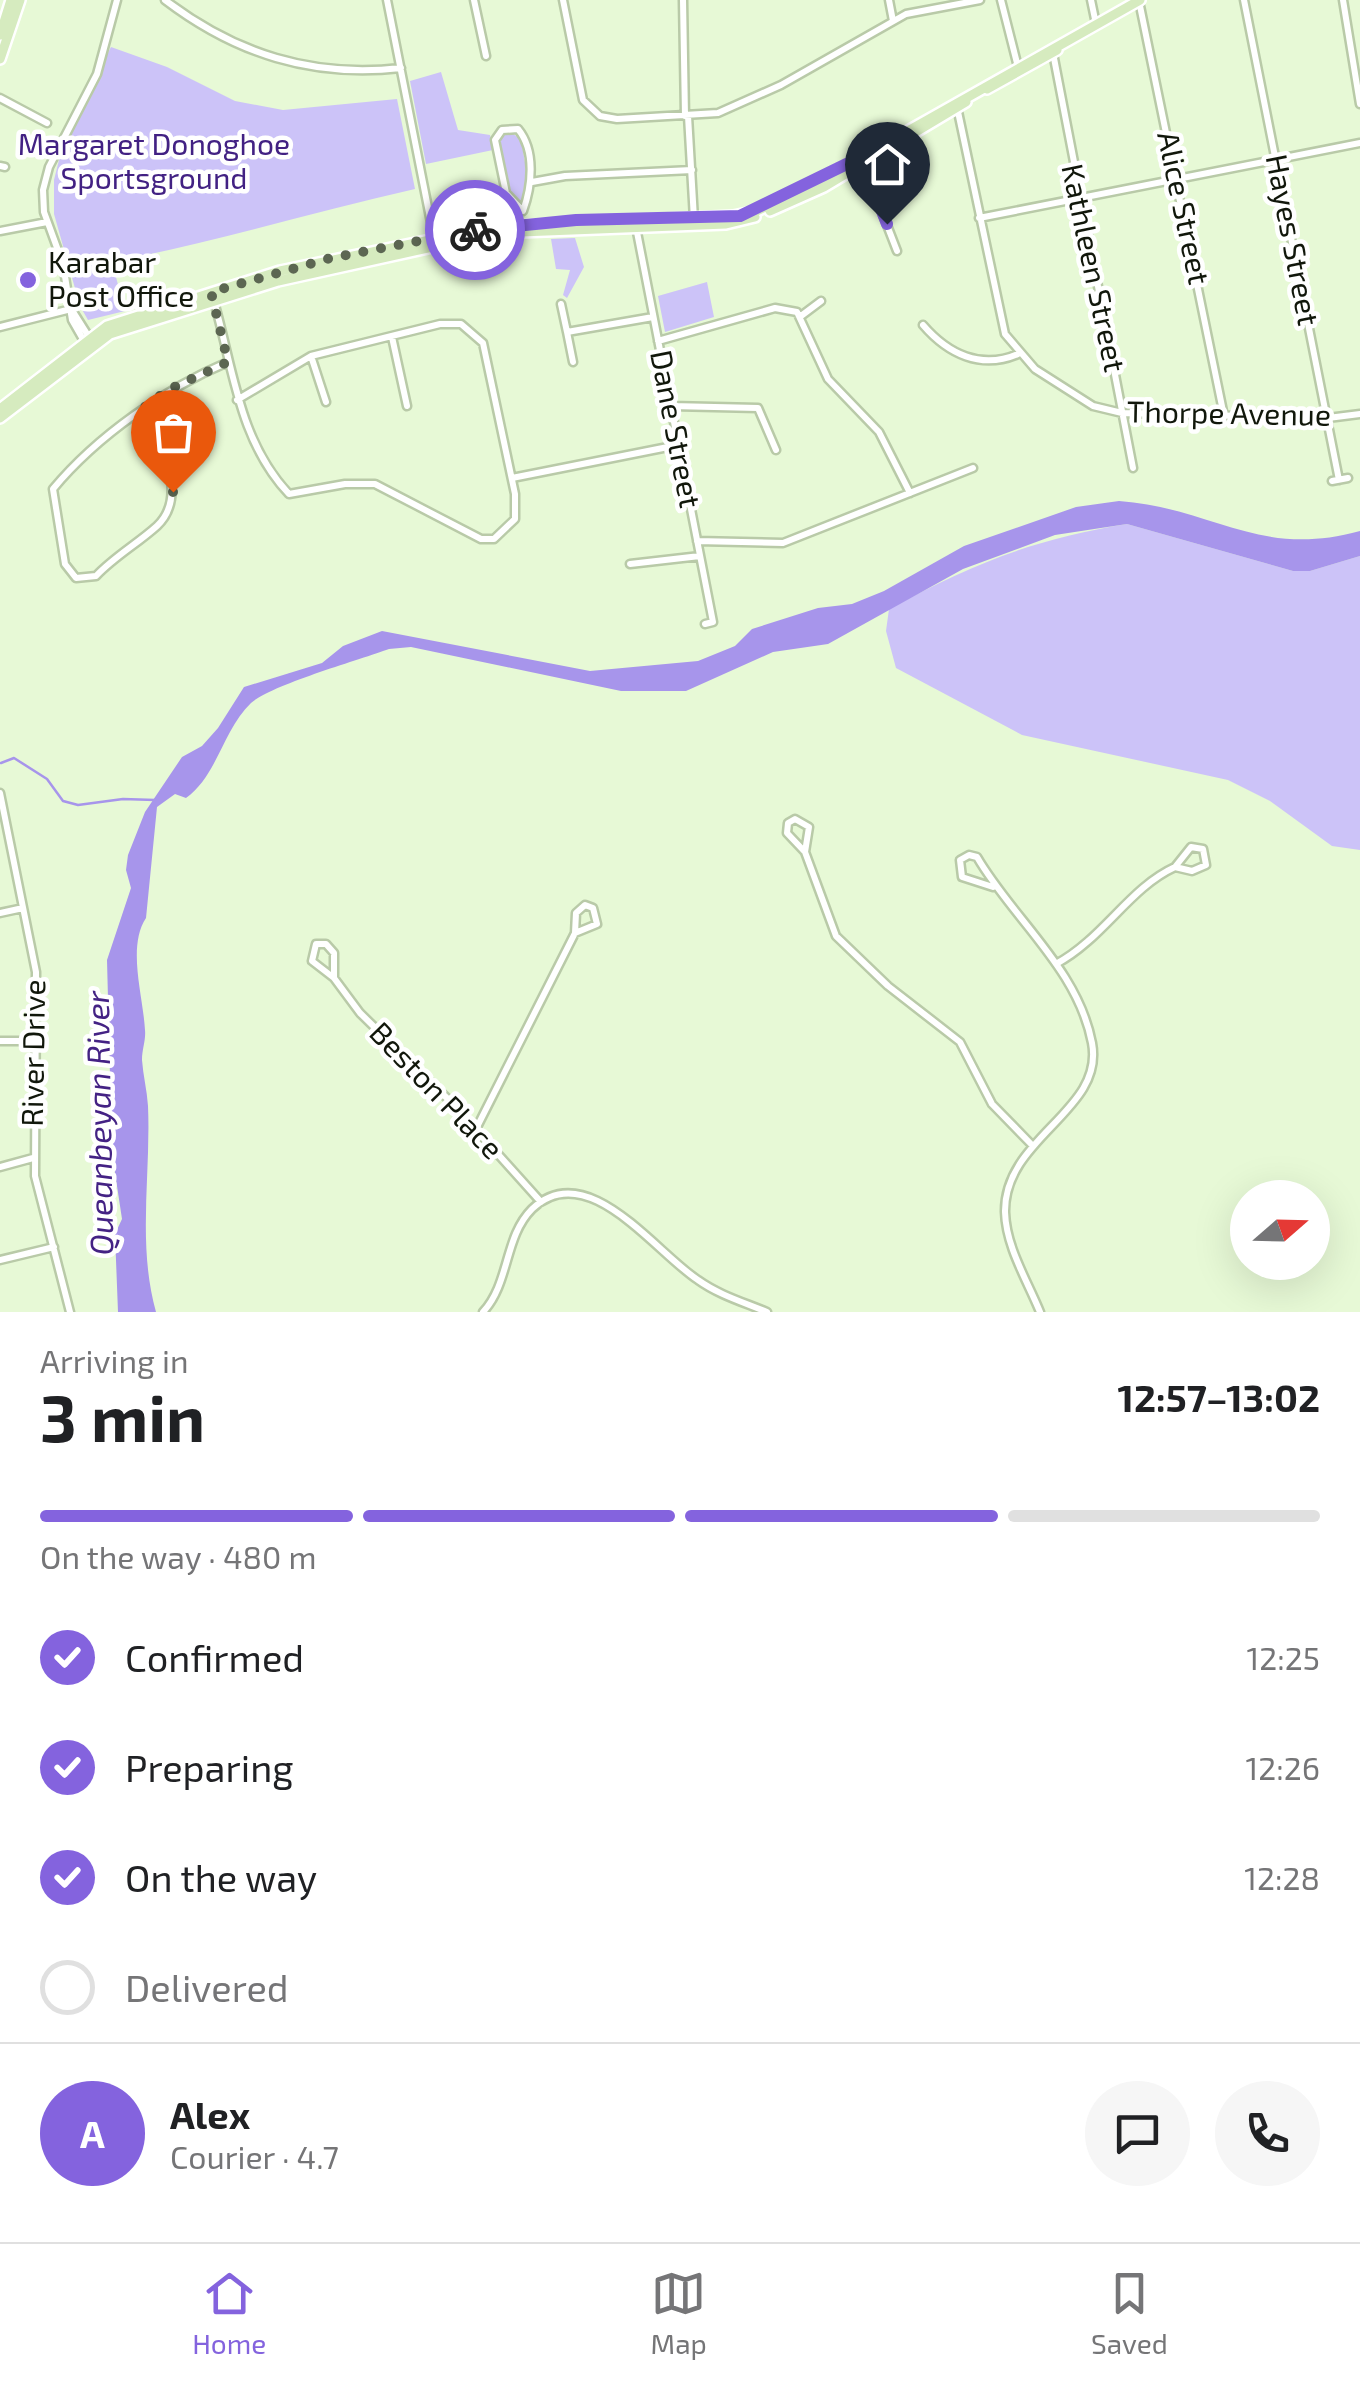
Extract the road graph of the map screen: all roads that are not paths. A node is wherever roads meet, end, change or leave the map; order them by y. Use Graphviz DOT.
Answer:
graph roads {
  1 [pos="11,0"];
  2 [pos="20,0"];
  3 [pos="118,0"];
  4 [pos="165,0"];
  5 [pos="388,0"];
  6 [pos="474,0"];
  7 [pos="563,0"];
  8 [pos="683,0"];
  9 [pos="889,0"];
  10 [pos="980,0"];
  11 [pos="1001,0"];
  12 [pos="1091,0"];
  13 [pos="1140,0"];
  14 [pos="1244,0"];
  15 [pos="1343,0"];
  16 [pos="8,15"];
  17 [pos="894,20"];
  18 [pos="1096,24"];
  19 [pos="0,36"];
  20 [pos="1066,42"];
  21 [pos="486,56"];
  22 [pos="1048,56"];
  23 [pos="0,59"];
  24 [pos="401,68"];
  25 [pos="1018,69"];
  26 [pos="0,98"];
  27 [pos="956,104"];
  28 [pos="1360,104"];
  29 [pos="687,116"];
  30 [pos="48,123"];
  31 [pos="1360,143"];
  32 [pos="862,160"];
  33 [pos="1276,160"];
  34 [pos="692,170"];
  35 [pos="1177,178"];
  36 [pos="532,182"];
  37 [pos="1078,198"];
  38 [pos="523,210"];
  39 [pos="675,217"];
  40 [pos="979,218"];
  41 [pos="598,220"];
  42 [pos="694,221"];
  43 [pos="47,222"];
  44 [pos="524,228"];
  45 [pos="636,228"];
  46 [pos="0,231"];
  47 [pos="435,242"];
  48 [pos="897,251"];
  49 [pos="212,296"];
  50 [pos="821,301"];
  51 [pos="561,304"];
  52 [pos="72,309"];
  53 [pos="801,316"];
  54 [pos="653,317"];
  55 [pos="923,325"];
  56 [pos="0,327"];
  57 [pos="567,332"];
  58 [pos="392,337"];
  59 [pos="88,341"];
  60 [pos="658,341"];
  61 [pos="1018,354"];
  62 [pos="311,356"];
  63 [pos="228,362"];
  64 [pos="573,362"];
  65 [pos="237,400"];
  66 [pos="326,402"];
  67 [pos="407,406"];
  68 [pos="671,406"];
  69 [pos="145,407"];
  70 [pos="0,410"];
  71 [pos="1122,413"];
  72 [pos="1360,414"];
  73 [pos="1224,416"];
  74 [pos="0,418"];
  75 [pos="1328,418"];
  76 [pos="678,445"];
  77 [pos="776,450"];
  78 [pos="973,468"];
  79 [pos="1134,468"];
  80 [pos="512,478"];
  81 [pos="1340,480"];
  82 [pos="910,494"];
  83 [pos="698,541"];
  84 [pos="700,556"];
  85 [pos="630,564"];
  86 [pos="705,624"];
  87 [pos="0,793"];
  88 [pos="805,852"];
  89 [pos="982,866"];
  90 [pos="1175,867"];
  91 [pos="970,879"];
  92 [pos="993,886"];
  93 [pos="23,908"];
  94 [pos="0,913"];
  95 [pos="575,933"];
  96 [pos="1056,964"];
  97 [pos="334,978"];
  98 [pos="0,1041"];
  99 [pos="35,1042"];
  100 [pos="476,1130"];
  101 [pos="1031,1144"];
  102 [pos="33,1158"];
  103 [pos="0,1167"];
  104 [pos="542,1202"];
  105 [pos="54,1246"];
  106 [pos="0,1260"];
  107 [pos="70,1312"];
  108 [pos="483,1312"];
  109 [pos="767,1312"];
  110 [pos="1040,1312"];
  1 -- 16 [label="main road"];
  2 -- 16 [label="main road"];
  3 -- 43 [label="street"];
  4 -- 24 [label="street"];
  5 -- 24 [label="street"];
  6 -- 21 [label="street"];
  7 -- 29 [label="street"];
  8 -- 29 [label="street"];
  9 -- 17 [label="street"];
  10 -- 17 [label="street"];
  11 -- 25 [label="street"];
  12 -- 18 [label="street"];
  13 -- 18 [label="main road"];
  13 -- 35 [label="street, Alice Street"];
  14 -- 33 [label="street, Hayes Street"];
  15 -- 28 [label="street"];
  16 -- 19 [label="main road"];
  16 -- 23 [label="main road"];
  17 -- 29 [label="street"];
  18 -- 20 [label="main road"];
  20 -- 22 [label="main road"];
  20 -- 25 [label="main road"];
  22 -- 25 [label="main road"];
  22 -- 37 [label="street, Kathleen Street"];
  24 -- 47 [label="street"];
  25 -- 27 [label="main road"];
  26 -- 30 [label="street"];
  27 -- 32 [label="main road"];
  27 -- 40 [label="street"];
  29 -- 34 [label="street"];
  31 -- 33 [label="street"];
  32 -- 42 [label="main road"];
  32 -- 48 [label="street"];
  33 -- 35 [label="street"];
  33 -- 75 [label="street, Hayes Street"];
  34 -- 36 [label="street"];
  34 -- 42 [label="street"];
  35 -- 37 [label="street"];
  35 -- 73 [label="street, Alice Street"];
  36 -- 38 [label="street"];
  36 -- 38 [label="street"];
  37 -- 40 [label="street"];
  37 -- 71 [label="street, Kathleen Street"];
  38 -- 44 [label="street"];
  39 -- 41 [label="main road"];
  39 -- 42 [label="main road"];
  39 -- 45 [label="main road"];
  40 -- 61 [label="street"];
  41 -- 44 [label="main road"];
  41 -- 45 [label="main road"];
  42 -- 45 [label="main road"];
  43 -- 46 [label="street"];
  43 -- 52 [label="street"];
  44 -- 45 [label="main road"];
  44 -- 47 [label="main road"];
  45 -- 54 [label="street, Dane Street"];
  47 -- 49 [label="main road"];
  49 -- 59 [label="main road"];
  49 -- 63 [label="street"];
  50 -- 53 [label="street"];
  51 -- 57 [label="street"];
  52 -- 56 [label="street"];
  52 -- 59 [label="street"];
  53 -- 60 [label="street"];
  53 -- 82 [label="street"];
  54 -- 57 [label="street"];
  54 -- 60 [label="street, Dane Street"];
  55 -- 61 [label="street"];
  57 -- 64 [label="street"];
  58 -- 62 [label="street"];
  58 -- 67 [label="street"];
  58 -- 80 [label="street"];
  59 -- 70 [label="main road"];
  59 -- 74 [label="main road"];
  60 -- 68 [label="street, Dane Street"];
  61 -- 71 [label="street, Thorpe Avenue"];
  62 -- 65 [label="street"];
  62 -- 66 [label="street"];
  63 -- 65 [label="street"];
  63 -- 69 [label="street"];
  65 -- 80 [label="street"];
  68 -- 76 [label="street, Dane Street"];
  68 -- 77 [label="street"];
  69 -- 69 [label="street"];
  71 -- 73 [label="street, Thorpe Avenue"];
  71 -- 79 [label="street, Kathleen Street"];
  72 -- 75 [label="street, Thorpe Avenue"];
  73 -- 75 [label="street, Thorpe Avenue"];
  75 -- 81 [label="street, Hayes Street"];
  76 -- 80 [label="street"];
  76 -- 83 [label="street, Dane Street"];
  78 -- 82 [label="street"];
  82 -- 83 [label="street"];
  83 -- 84 [label="street, Dane Street"];
  84 -- 85 [label="street"];
  84 -- 86 [label="street, Dane Street"];
  87 -- 93 [label="street, River Drive"];
  88 -- 88 [label="street"];
  88 -- 101 [label="street"];
  89 -- 91 [label="street"];
  89 -- 91 [label="street"];
  89 -- 92 [label="street"];
  90 -- 90 [label="street"];
  90 -- 96 [label="street"];
  91 -- 92 [label="street"];
  92 -- 96 [label="street"];
  93 -- 94 [label="street"];
  93 -- 99 [label="street, River Drive"];
  95 -- 95 [label="street"];
  95 -- 100 [label="street"];
  96 -- 101 [label="street"];
  97 -- 97 [label="street, Beston Place"];
  97 -- 100 [label="street, Beston Place"];
  98 -- 99 [label="street"];
  99 -- 102 [label="street, River Drive"];
  100 -- 104 [label="street, Beston Place"];
  101 -- 110 [label="street"];
  102 -- 103 [label="street"];
  102 -- 105 [label="street, River Drive"];
  104 -- 108 [label="street"];
  104 -- 109 [label="street"];
  105 -- 106 [label="street"];
  105 -- 107 [label="street, River Drive"];
}
